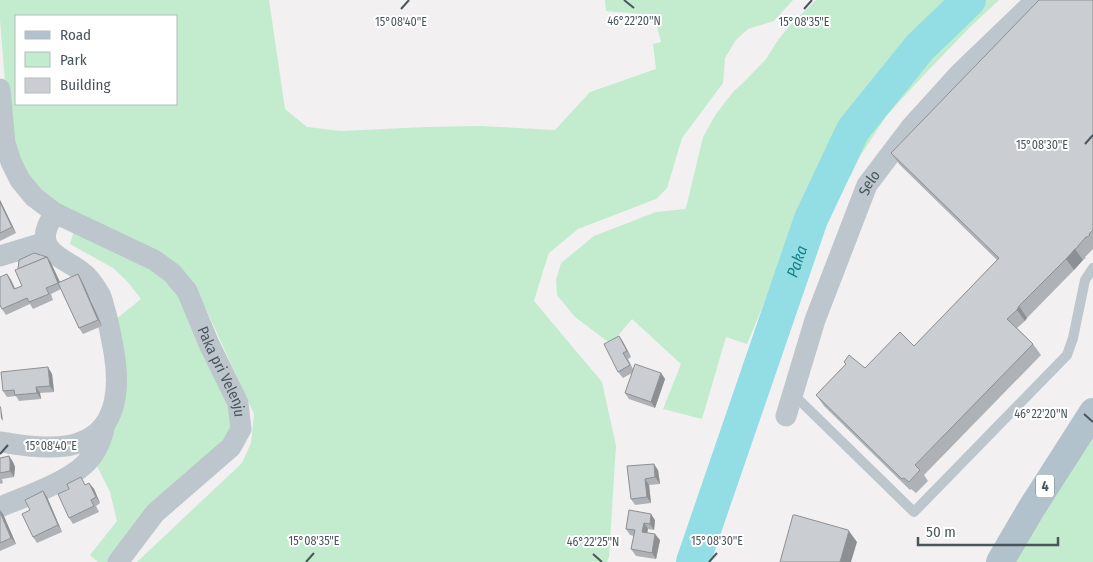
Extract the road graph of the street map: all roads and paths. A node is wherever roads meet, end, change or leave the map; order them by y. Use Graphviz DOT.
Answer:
graph roads {
  1 [pos="1036,0"];
  2 [pos="0,89"];
  3 [pos="2,142"];
  4 [pos="55,213"];
  5 [pos="46,242"];
  6 [pos="0,256"];
  7 [pos="1093,268"];
  8 [pos="792,394"];
  9 [pos="1093,412"];
  10 [pos="786,416"];
  11 [pos="106,423"];
  12 [pos="0,442"];
  13 [pos="0,508"];
  14 [pos="118,562"];
  15 [pos="1000,562"];
  1 -- 8 [label="street, Selo"];
  2 -- 3 [label="street, Paka pri Velenju"];
  3 -- 4 [label="street, Paka pri Velenju"];
  4 -- 5 [label="street"];
  4 -- 14 [label="street, Paka pri Velenju"];
  5 -- 6 [label="street"];
  5 -- 11 [label="street"];
  7 -- 8 [label="lane"];
  8 -- 10 [label="street, Selo"];
  9 -- 15 [label="main road, 4"];
  11 -- 12 [label="street"];
  11 -- 13 [label="street"];
}
